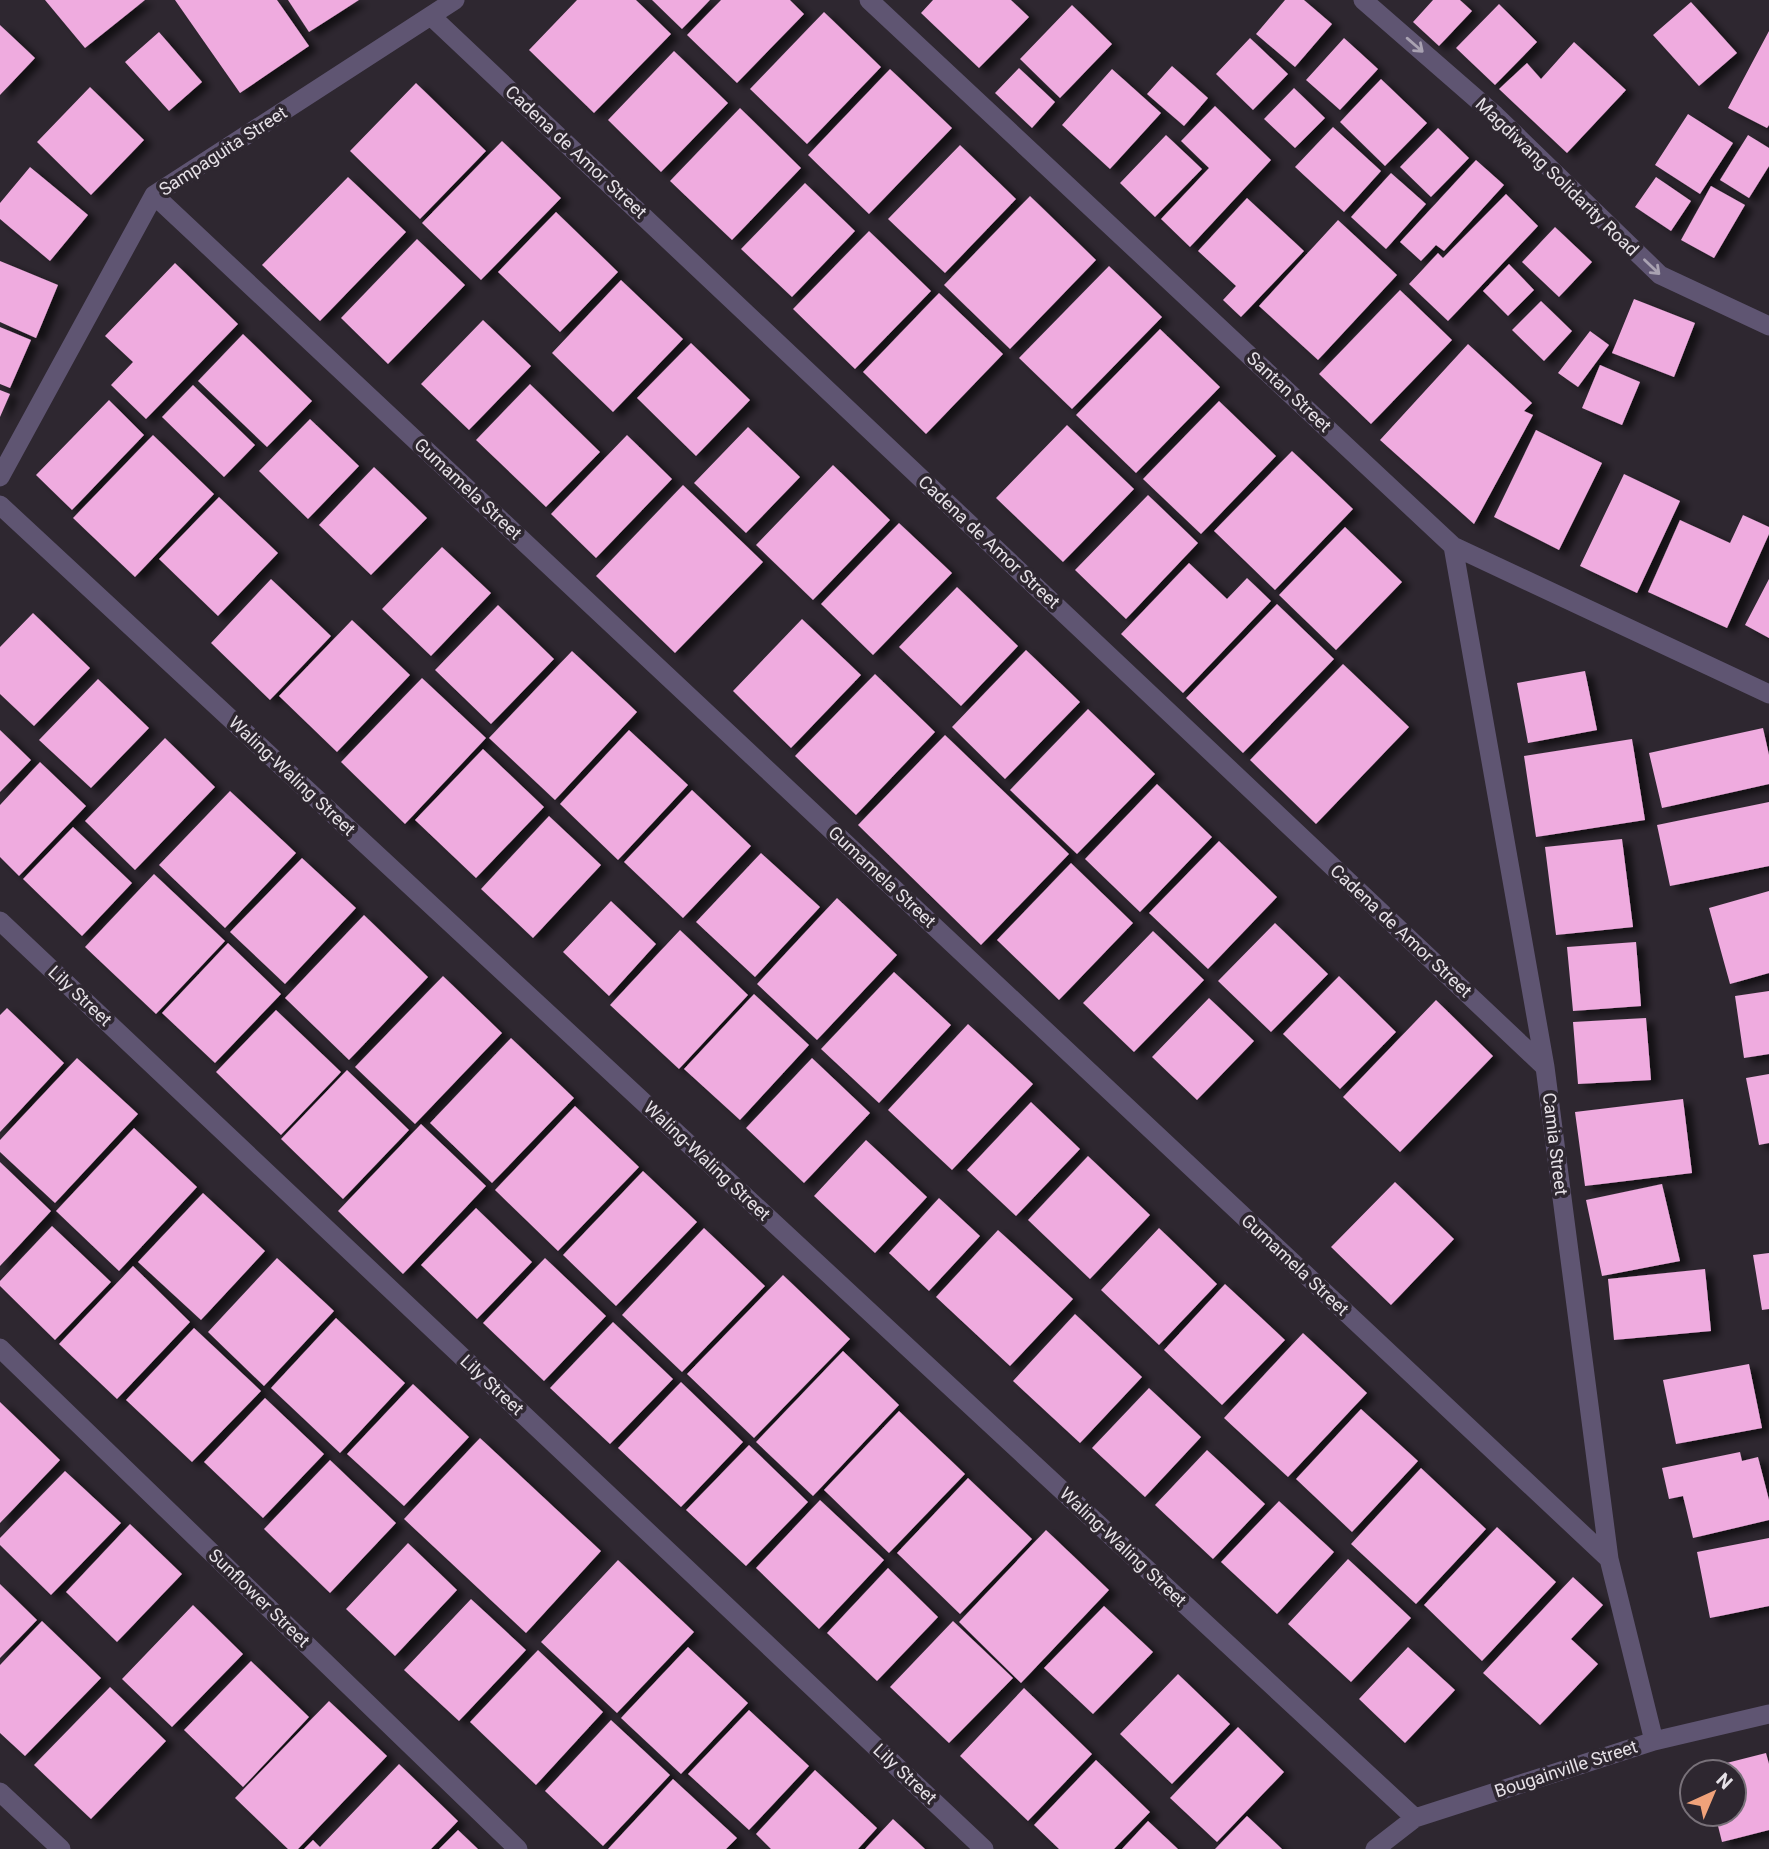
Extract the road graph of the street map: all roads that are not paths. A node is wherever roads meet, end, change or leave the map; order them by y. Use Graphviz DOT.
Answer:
graph roads {
  1 [pos="455,0"];
  2 [pos="869,0"];
  3 [pos="1363,0"];
  4 [pos="432,17"];
  5 [pos="154,195"];
  6 [pos="1769,326"];
  7 [pos="0,477"];
  8 [pos="0,505"];
  9 [pos="1453,546"];
  10 [pos="1769,694"];
  11 [pos="0,921"];
  12 [pos="1545,1067"];
  13 [pos="0,1348"];
  14 [pos="1609,1559"];
  15 [pos="1769,1714"];
  16 [pos="1654,1741"];
  17 [pos="0,1792"];
  18 [pos="1415,1818"];
  19 [pos="61,1849"];
  20 [pos="518,1849"];
  21 [pos="984,1849"];
  22 [pos="1375,1849"];
  1 -- 4 [label="street, Sampaguita Street"];
  2 -- 9 [label="street, Santan Street"];
  3 -- 6 [label="street, Magdiwang Solidarity Road, one-way"];
  4 -- 5 [label="street, Sampaguita Street"];
  4 -- 12 [label="street, Cadena de Amor Street"];
  5 -- 7 [label="street, Sampaguita Street"];
  5 -- 14 [label="street, Gumamela Street"];
  8 -- 18 [label="street, Waling-Waling Street"];
  9 -- 10 [label="street, Santan Street"];
  9 -- 12 [label="street, Camia Street"];
  11 -- 21 [label="street, Lily Street"];
  12 -- 14 [label="street, Camia Street"];
  13 -- 20 [label="street, Sunflower Street"];
  14 -- 16 [label="street, Camia Street"];
  15 -- 16 [label="street, Bougainville Street"];
  16 -- 18 [label="street, Bougainville Street"];
  17 -- 19 [label="street"];
  18 -- 22 [label="street, Bougainville Street"];
}
